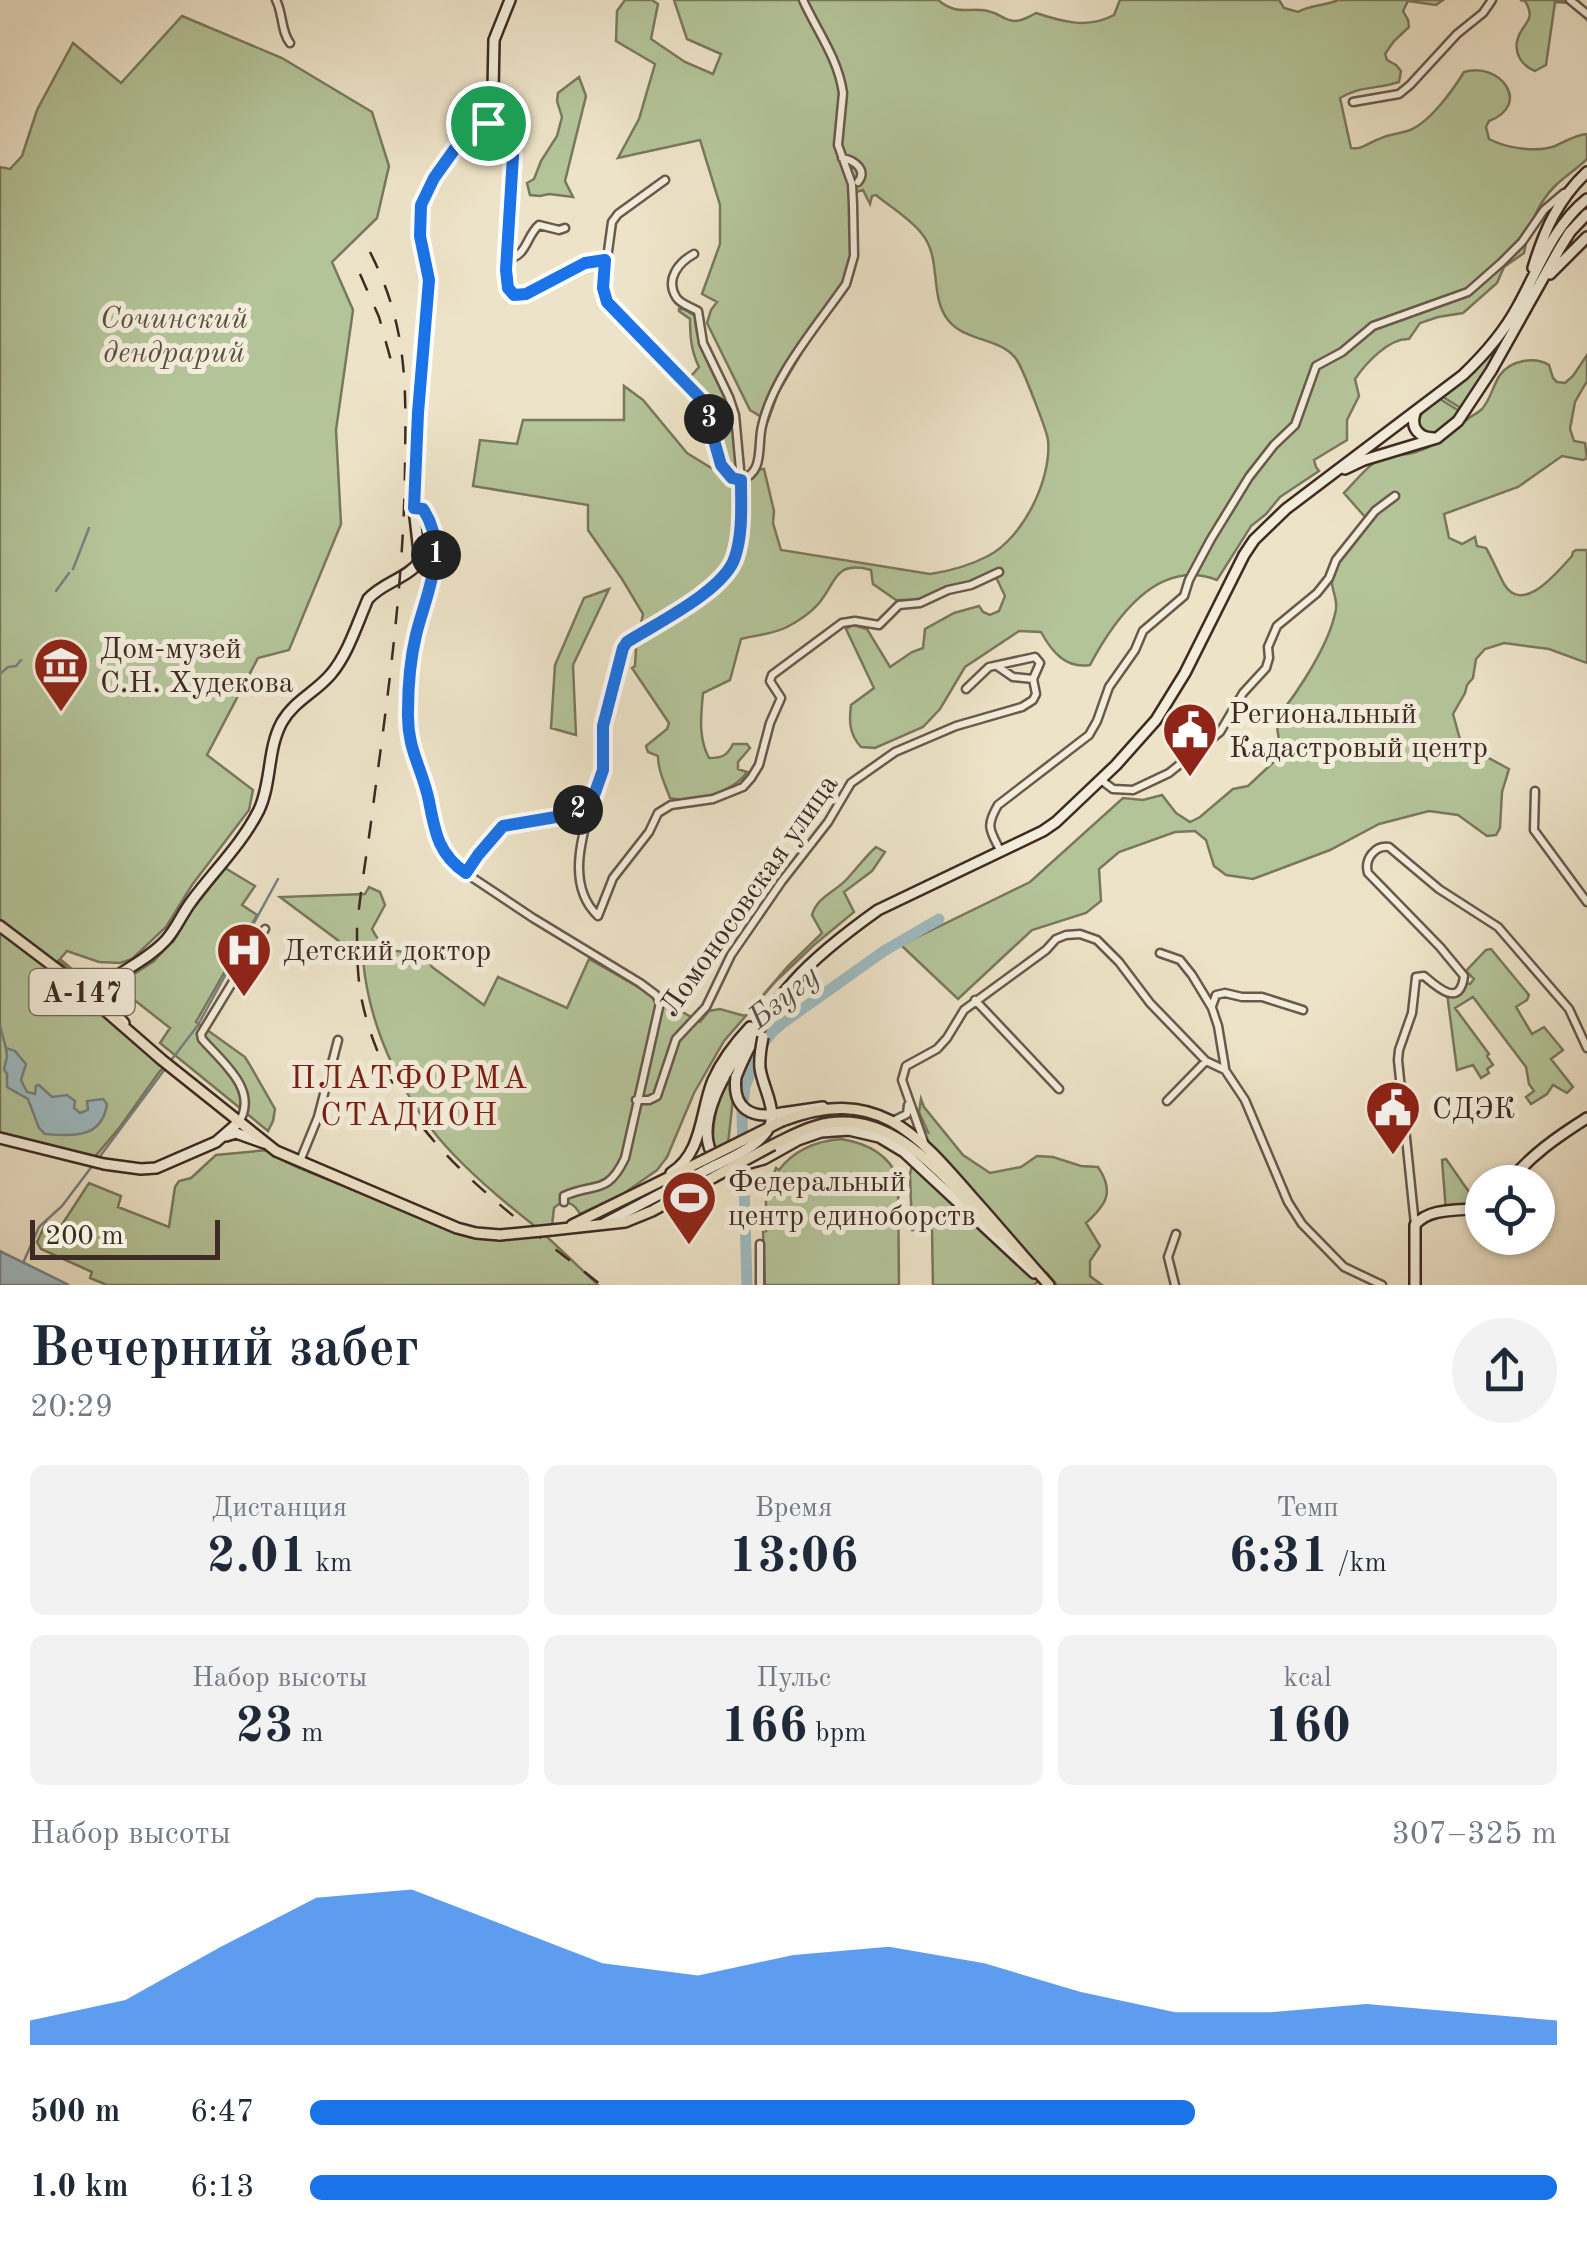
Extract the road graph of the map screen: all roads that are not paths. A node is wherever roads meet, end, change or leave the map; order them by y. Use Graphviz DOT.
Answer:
graph roads {
  1 [pos="276,0"];
  2 [pos="510,0"];
  3 [pos="803,0"];
  4 [pos="1492,0"];
  5 [pos="1570,0"];
  6 [pos="1587,14"];
  7 [pos="290,43"];
  8 [pos="1353,102"];
  9 [pos="483,120"];
  10 [pos="842,158"];
  11 [pos="1587,172"];
  12 [pos="666,180"];
  13 [pos="855,183"];
  14 [pos="1572,187"];
  15 [pos="1587,200"];
  16 [pos="1587,214"];
  17 [pos="565,228"];
  18 [pos="1587,237"];
  19 [pos="694,254"];
  20 [pos="508,259"];
  21 [pos="605,260"];
  22 [pos="1531,290"];
  23 [pos="1416,410"];
  24 [pos="1437,438"];
  25 [pos="1330,477"];
  26 [pos="741,480"];
  27 [pos="1395,496"];
  28 [pos="414,508"];
  29 [pos="999,572"];
  30 [pos="996,666"];
  31 [pos="1033,679"];
  32 [pos="966,690"];
  33 [pos="1100,780"];
  34 [pos="1534,791"];
  35 [pos="591,804"];
  36 [pos="1001,852"];
  37 [pos="466,873"];
  38 [pos="1587,902"];
  39 [pos="0,926"];
  40 [pos="264,929"];
  41 [pos="1160,954"];
  42 [pos="62,974"];
  43 [pos="99,990"];
  44 [pos="975,1000"];
  45 [pos="1212,1008"];
  46 [pos="771,1009"];
  47 [pos="1303,1010"];
  48 [pos="127,1030"];
  49 [pos="338,1040"];
  50 [pos="1587,1048"];
  51 [pos="1206,1061"];
  52 [pos="1225,1070"];
  53 [pos="1059,1089"];
  54 [pos="908,1099"];
  55 [pos="636,1100"];
  56 [pos="1166,1102"];
  57 [pos="782,1117"];
  58 [pos="1587,1118"];
  59 [pos="894,1121"];
  60 [pos="239,1122"];
  61 [pos="224,1137"];
  62 [pos="0,1138"];
  63 [pos="264,1143"];
  64 [pos="925,1145"];
  65 [pos="299,1162"];
  66 [pos="1524,1165"];
  67 [pos="709,1169"];
  68 [pos="564,1202"];
  69 [pos="612,1206"];
  70 [pos="1465,1210"];
  71 [pos="1415,1225"];
  72 [pos="569,1226"];
  73 [pos="1176,1234"];
  74 [pos="760,1244"];
  75 [pos="1043,1279"];
  76 [pos="760,1285"];
  77 [pos="1175,1285"];
  78 [pos="1382,1285"];
  79 [pos="1415,1285"];
  1 -- 7 [label="street"];
  2 -- 9 [label="main road"];
  3 -- 10 [label="street"];
  4 -- 8 [label="street"];
  5 -- 6 [label="street"];
  9 -- 20 [label="street"];
  9 -- 28 [label="main road"];
  10 -- 13 [label="street"];
  10 -- 13 [label="street"];
  11 -- 14 [label="main road"];
  12 -- 21 [label="street"];
  13 -- 26 [label="street"];
  14 -- 22 [label="main road"];
  14 -- 36 [label="street"];
  15 -- 22 [label="main road"];
  16 -- 22 [label="main road"];
  17 -- 20 [label="street"];
  18 -- 22 [label="main road"];
  19 -- 26 [label="street"];
  20 -- 21 [label="street"];
  21 -- 26 [label="street"];
  22 -- 23 [label="main road"];
  22 -- 24 [label="main road"];
  23 -- 24 [label="main road"];
  23 -- 25 [label="main road"];
  24 -- 25 [label="main road"];
  25 -- 33 [label="main road"];
  26 -- 35 [label="street"];
  27 -- 33 [label="street"];
  28 -- 37 [label="street"];
  28 -- 43 [label="main road"];
  29 -- 35 [label="street"];
  30 -- 31 [label="street"];
  30 -- 31 [label="street"];
  30 -- 32 [label="street"];
  31 -- 55 [label="street, Ломоносовская улица"];
  33 -- 36 [label="main road"];
  34 -- 38 [label="street"];
  35 -- 37 [label="street"];
  36 -- 46 [label="main road"];
  37 -- 55 [label="street"];
  39 -- 42 [label="main road, А-147"];
  40 -- 60 [label="street"];
  41 -- 45 [label="street"];
  42 -- 43 [label="main road"];
  42 -- 48 [label="main road, А-147"];
  43 -- 48 [label="main road"];
  44 -- 51 [label="street"];
  44 -- 53 [label="street"];
  44 -- 54 [label="street"];
  45 -- 47 [label="street"];
  45 -- 52 [label="street"];
  46 -- 57 [label="main road, bridge"];
  46 -- 67 [label="main road, А-147, bridge"];
  46 -- 69 [label="main road, А-147"];
  46 -- 75 [label="main road, bridge"];
  48 -- 60 [label="main road, А-147"];
  49 -- 65 [label="street"];
  50 -- 71 [label="street"];
  51 -- 52 [label="street"];
  51 -- 56 [label="street"];
  52 -- 78 [label="street"];
  54 -- 59 [label="street"];
  54 -- 64 [label="street"];
  55 -- 68 [label="street"];
  57 -- 59 [label="main road, А-147"];
  57 -- 67 [label="main road, А-147, bridge"];
  58 -- 66 [label="main road"];
  59 -- 64 [label="main road, А-147"];
  60 -- 61 [label="main road"];
  60 -- 63 [label="main road, А-147"];
  61 -- 62 [label="main road"];
  61 -- 63 [label="main road"];
  63 -- 65 [label="main road, А-147"];
  64 -- 75 [label="main road, А-147"];
  65 -- 72 [label="main road, А-147, bridge"];
  67 -- 69 [label="main road, А-147"];
  67 -- 72 [label="main road, А-147"];
  67 -- 75 [label="main road, А-147, bridge"];
  69 -- 72 [label="main road, А-147"];
  70 -- 71 [label="main road"];
  71 -- 79 [label="main road"];
  73 -- 77 [label="street"];
  74 -- 76 [label="street"];
}
